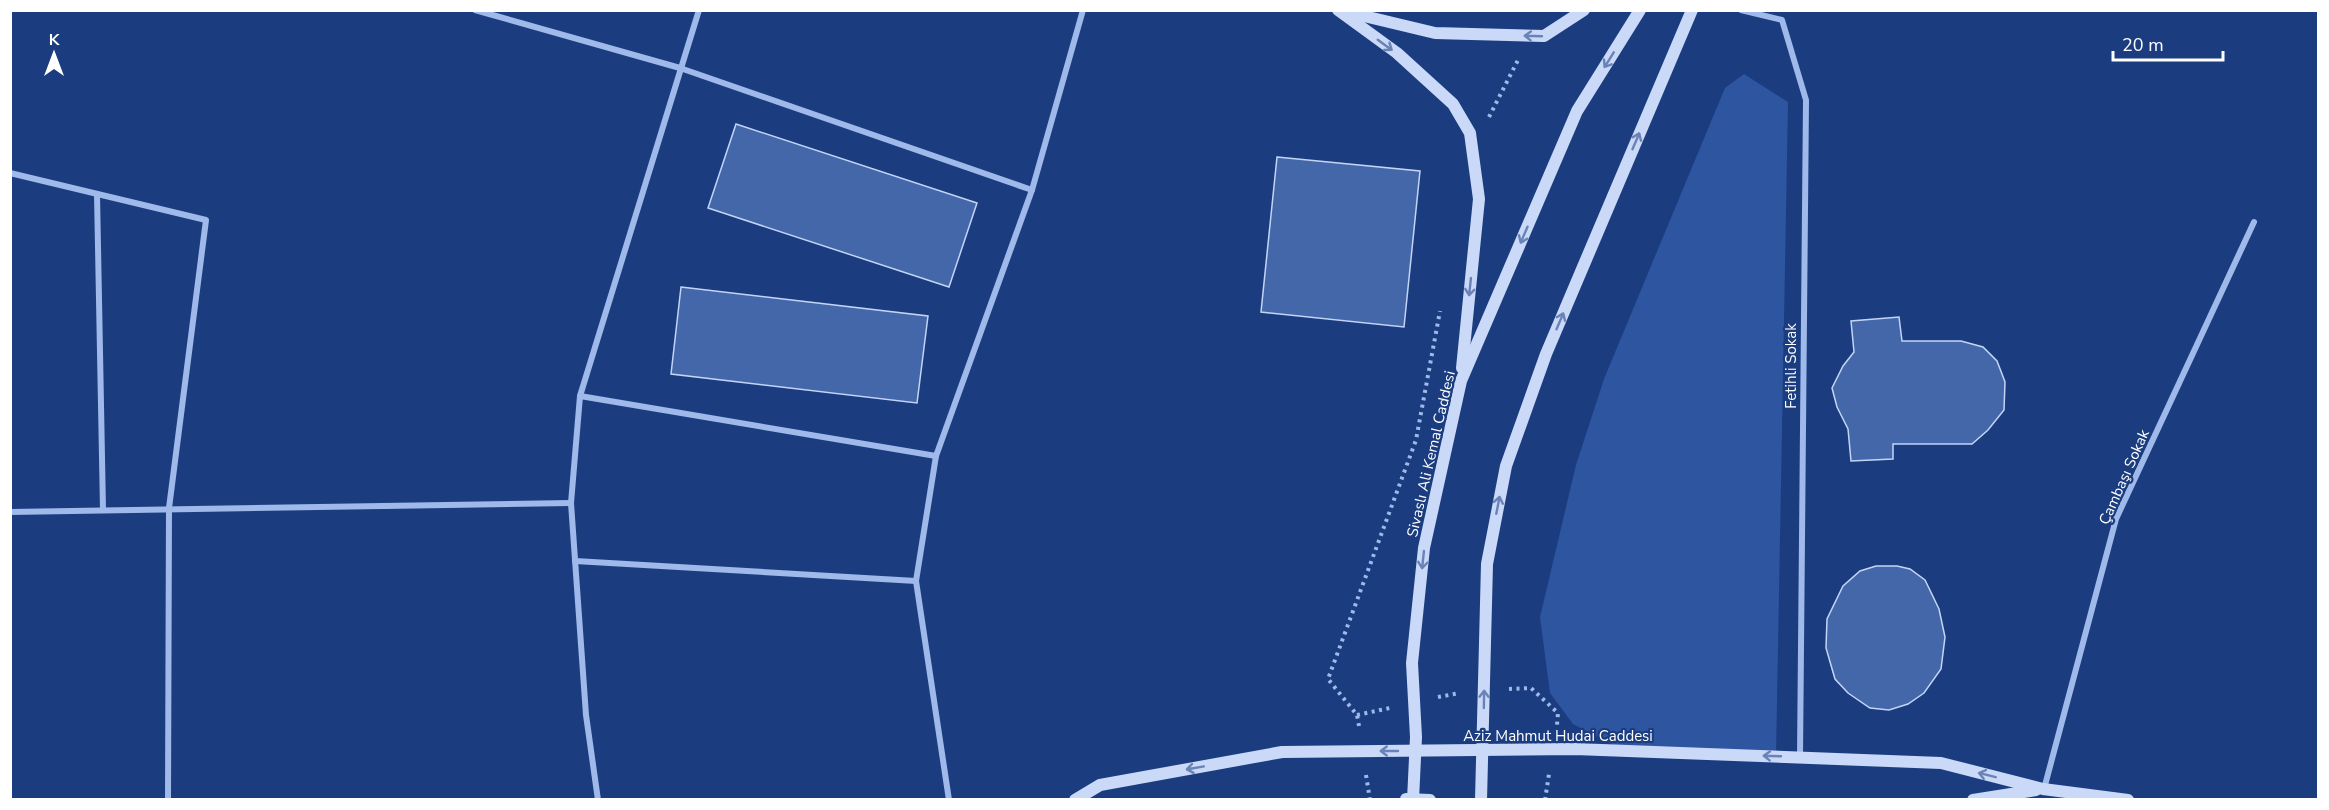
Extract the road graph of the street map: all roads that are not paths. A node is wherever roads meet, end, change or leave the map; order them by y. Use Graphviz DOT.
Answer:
graph roads {
  1 [pos="475,10"];
  2 [pos="699,10"];
  3 [pos="1083,10"];
  4 [pos="1339,10"];
  5 [pos="1584,10"];
  6 [pos="1640,10"];
  7 [pos="1692,10"];
  8 [pos="1742,10"];
  9 [pos="680,68"];
  10 [pos="10,173"];
  11 [pos="1032,190"];
  12 [pos="97,194"];
  13 [pos="2254,222"];
  14 [pos="1461,381"];
  15 [pos="580,396"];
  16 [pos="936,456"];
  17 [pos="571,503"];
  18 [pos="169,508"];
  19 [pos="102,510"];
  20 [pos="10,512"];
  21 [pos="575,561"];
  22 [pos="916,581"];
  23 [pos="1483,750"];
  24 [pos="1416,751"];
  25 [pos="1800,758"];
  26 [pos="2043,789"];
  27 [pos="1413,799"];
  28 [pos="168,800"];
  29 [pos="598,800"];
  30 [pos="949,800"];
  31 [pos="1075,800"];
  32 [pos="1405,800"];
  33 [pos="1430,800"];
  34 [pos="1481,800"];
  35 [pos="1973,800"];
  36 [pos="2128,800"];
  1 -- 9 [label="street"];
  2 -- 9 [label="street"];
  3 -- 11 [label="street"];
  5 -- 4 [label="main road, one-way"];
  4 -- 14 [label="main road, one-way"];
  6 -- 14 [label="main road, Sivaslı Ali Kemal Caddesi, one-way"];
  23 -- 7 [label="main road, one-way"];
  8 -- 25 [label="street, Fetihli Sokak"];
  9 -- 11 [label="street"];
  9 -- 15 [label="street"];
  10 -- 12 [label="street"];
  11 -- 16 [label="street"];
  12 -- 18 [label="street"];
  12 -- 19 [label="street"];
  13 -- 26 [label="street, Çambaşı Sokak"];
  14 -- 24 [label="main road, Sivaslı Ali Kemal Caddesi, one-way"];
  15 -- 16 [label="street"];
  15 -- 17 [label="street"];
  16 -- 22 [label="street"];
  17 -- 18 [label="street"];
  17 -- 21 [label="street"];
  18 -- 19 [label="street"];
  18 -- 28 [label="street"];
  19 -- 20 [label="street"];
  21 -- 22 [label="street"];
  21 -- 29 [label="street"];
  22 -- 30 [label="street"];
  23 -- 24 [label="main road, Aziz Mahmut Hudai Caddesi"];
  25 -- 23 [label="main road, Aziz Mahmut Hudai Caddesi, one-way"];
  23 -- 34 [label="main road"];
  24 -- 27 [label="main road, Sivaslı Ali Kemal Caddesi"];
  24 -- 31 [label="main road, Aziz Mahmut Hudai Caddesi, one-way"];
  26 -- 25 [label="main road, Aziz Mahmut Hudai Caddesi, one-way"];
  26 -- 35 [label="main road, Aziz Mahmut Hudai Caddesi"];
  26 -- 36 [label="main road, Aziz Mahmut Hudai Caddesi"];
  27 -- 32 [label="main road"];
  27 -- 33 [label="main road"];
}
